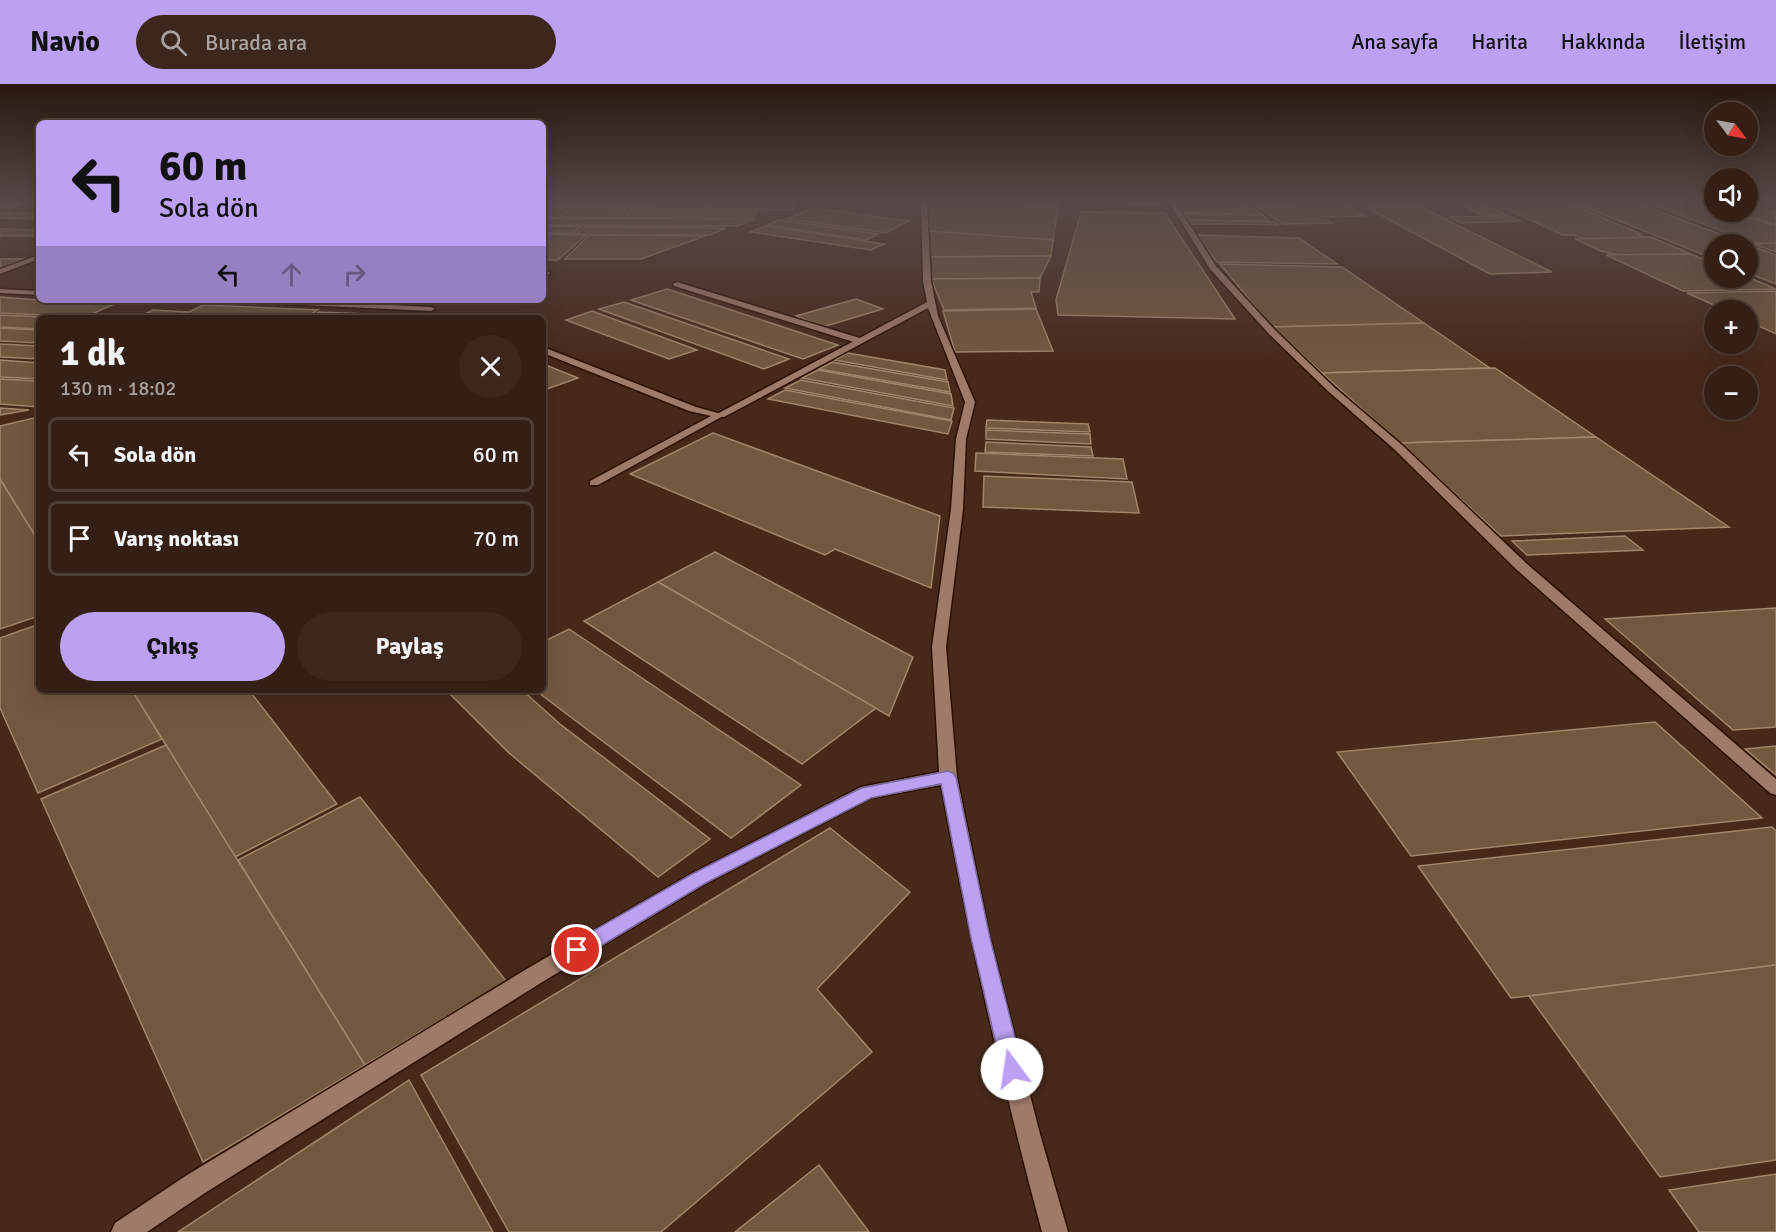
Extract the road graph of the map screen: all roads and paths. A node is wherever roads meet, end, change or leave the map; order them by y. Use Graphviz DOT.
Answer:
graph roads {
  1 [pos="925,256"];
  2 [pos="1206,256"];
  3 [pos="36,258"];
  4 [pos="14,266"];
  5 [pos="36,267"];
  6 [pos="0,272"];
  7 [pos="676,284"];
  8 [pos="0,291"];
  9 [pos="36,292"];
  10 [pos="300,303"];
  11 [pos="932,303"];
  12 [pos="431,309"];
  13 [pos="860,341"];
  14 [pos="546,351"];
  15 [pos="720,415"];
  16 [pos="594,483"];
  17 [pos="948,777"];
  18 [pos="1776,789"];
  19 [pos="124,1232"];
  20 [pos="1055,1232"];
  1 -- 11 [label="street"];
  2 -- 18 [label="street"];
  3 -- 4 [label="street"];
  4 -- 5 [label="street"];
  4 -- 6 [label="street"];
  7 -- 13 [label="street"];
  8 -- 9 [label="street"];
  10 -- 12 [label="street"];
  11 -- 13 [label="street"];
  11 -- 17 [label="street"];
  13 -- 15 [label="street"];
  14 -- 15 [label="street"];
  15 -- 16 [label="street"];
  17 -- 19 [label="street"];
  17 -- 20 [label="street"];
}
